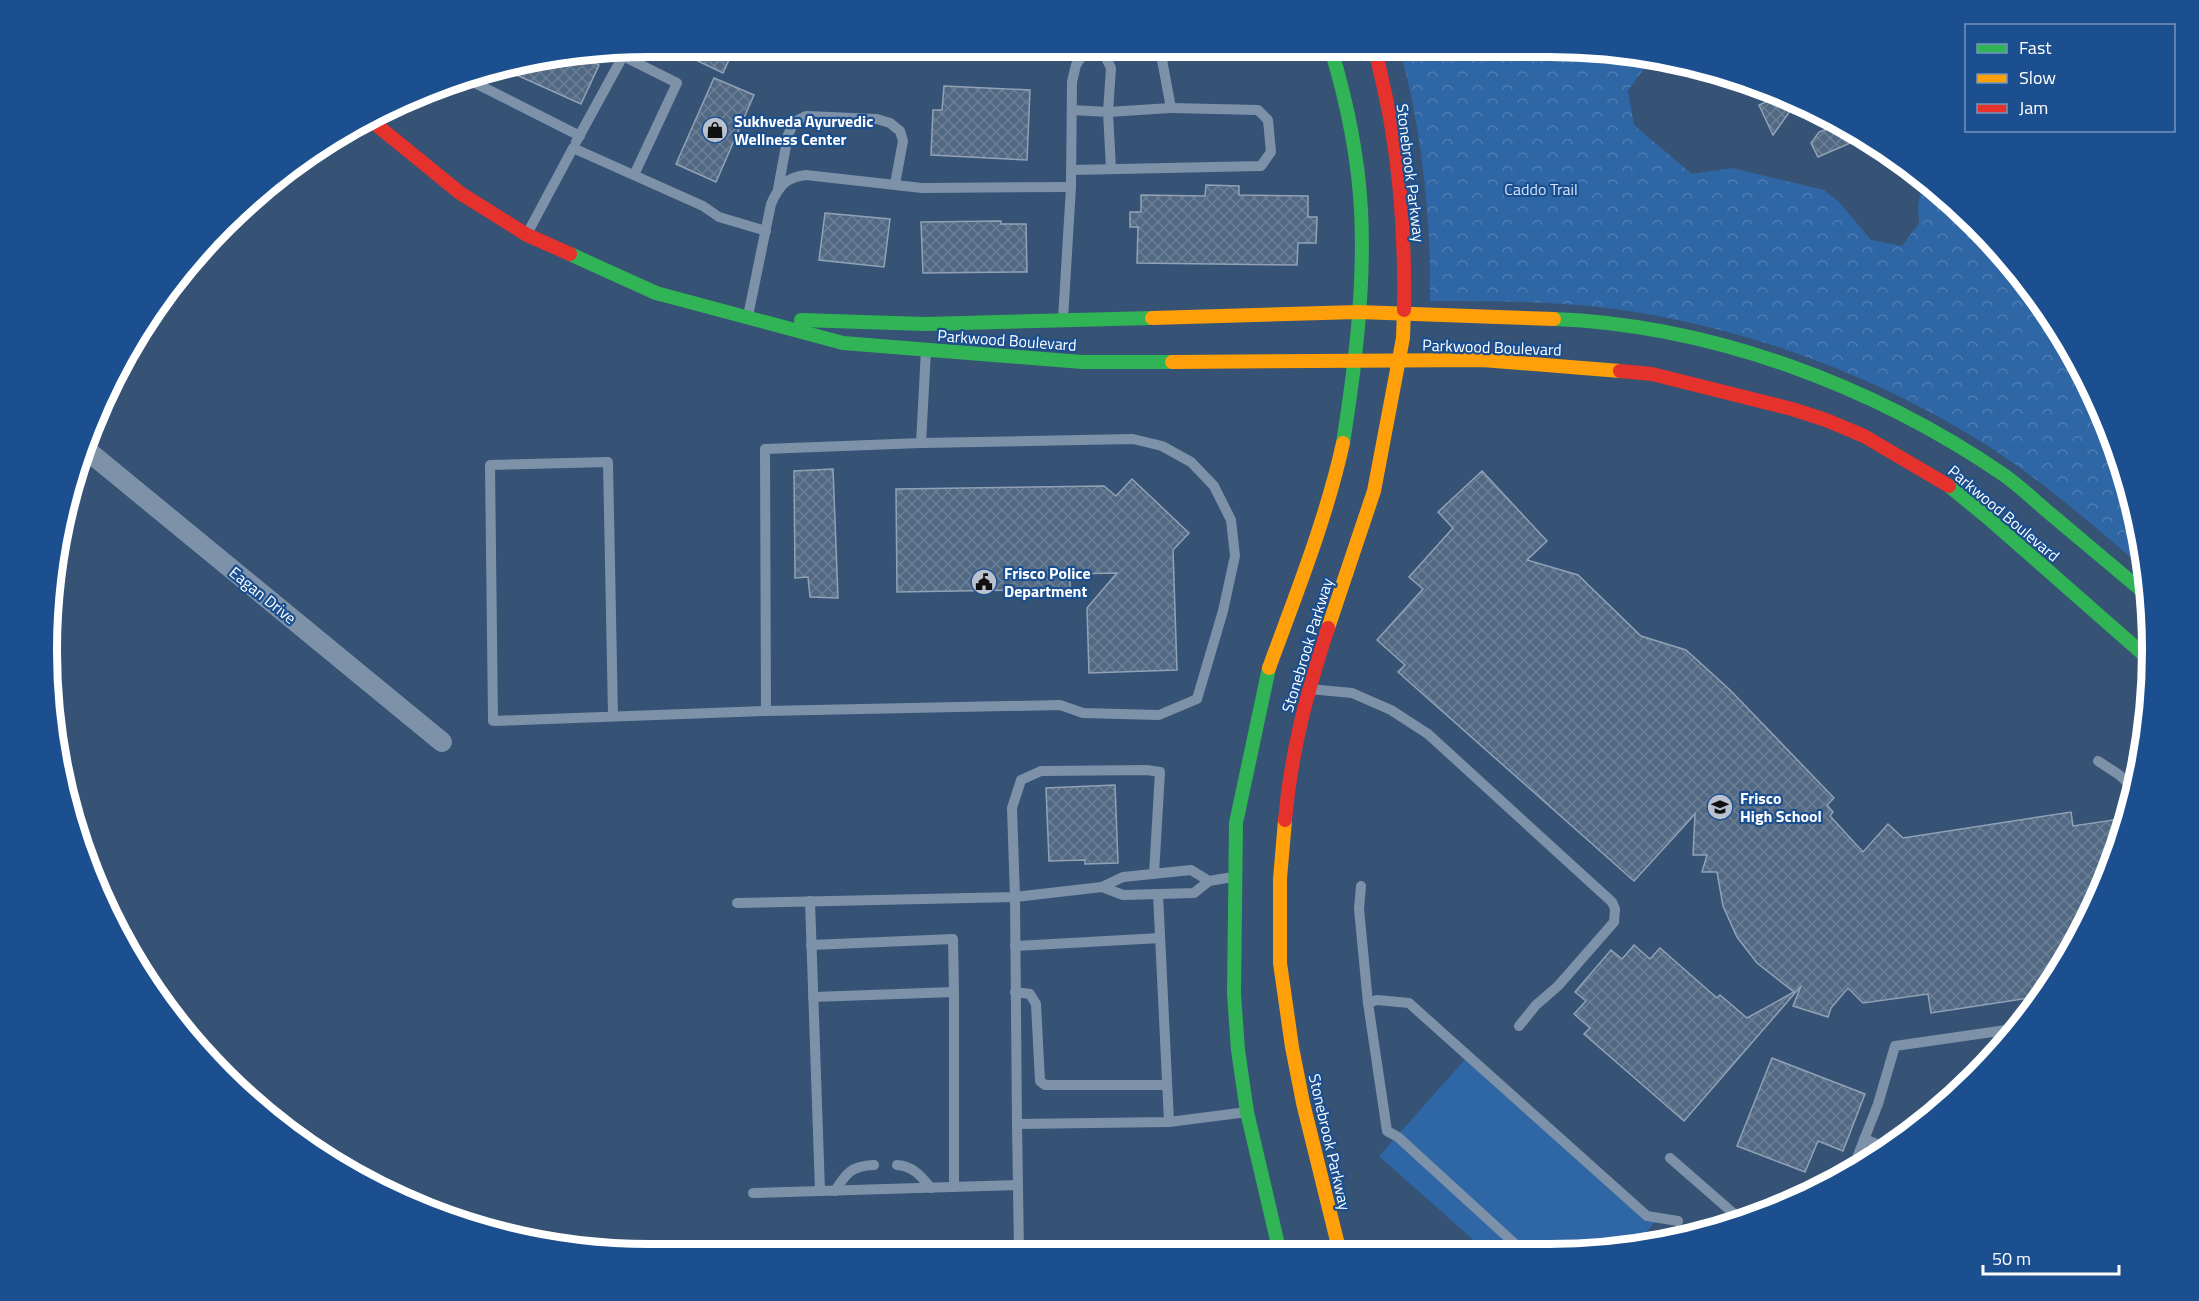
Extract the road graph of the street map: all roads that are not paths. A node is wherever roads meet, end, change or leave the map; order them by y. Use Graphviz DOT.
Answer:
graph roads {
  1 [pos="623,57"];
  2 [pos="1081,57"];
  3 [pos="1106,57"];
  4 [pos="1161,57"];
  5 [pos="1333,57"];
  6 [pos="1377,57"];
  7 [pos="624,58"];
  8 [pos="476,83"];
  9 [pos="1171,108"];
  10 [pos="1072,110"];
  11 [pos="1108,111"];
  12 [pos="376,125"];
  13 [pos="580,136"];
  14 [pos="573,147"];
  15 [pos="1111,169"];
  16 [pos="1071,170"];
  17 [pos="634,175"];
  18 [pos="895,184"];
  19 [pos="1071,187"];
  20 [pos="778,189"];
  21 [pos="766,231"];
  22 [pos="527,235"];
  23 [pos="1358,312"];
  24 [pos="1404,315"];
  25 [pos="748,318"];
  26 [pos="1063,321"];
  27 [pos="926,338"];
  28 [pos="1353,362"];
  29 [pos="1399,362"];
  30 [pos="921,442"];
  31 [pos="91,453"];
  32 [pos="2139,589"];
  33 [pos="2142,653"];
  34 [pos="1308,689"];
  35 [pos="766,711"];
  36 [pos="613,716"];
  37 [pos="442,742"];
  38 [pos="2098,761"];
  39 [pos="2127,782"];
  40 [pos="1154,874"];
  41 [pos="1239,877"];
  42 [pos="1209,881"];
  43 [pos="1361,886"];
  44 [pos="1102,887"];
  45 [pos="1158,894"];
  46 [pos="1015,897"];
  47 [pos="810,902"];
  48 [pos="737,903"];
  49 [pos="1160,938"];
  50 [pos="812,945"];
  51 [pos="1015,946"];
  52 [pos="954,992"];
  53 [pos="1015,992"];
  54 [pos="813,997"];
  55 [pos="1368,1003"];
  56 [pos="1519,1026"];
  57 [pos="2004,1030"];
  58 [pos="1167,1085"];
  59 [pos="1247,1112"];
  60 [pos="1169,1122"];
  61 [pos="1017,1124"];
  62 [pos="1864,1139"];
  63 [pos="1878,1144"];
  64 [pos="1857,1157"];
  65 [pos="1671,1158"];
  66 [pos="874,1165"];
  67 [pos="897,1165"];
  68 [pos="1018,1185"];
  69 [pos="954,1187"];
  70 [pos="931,1188"];
  71 [pos="820,1191"];
  72 [pos="834,1191"];
  73 [pos="753,1193"];
  74 [pos="1735,1214"];
  75 [pos="1678,1221"];
  76 [pos="1019,1244"];
  77 [pos="1278,1244"];
  78 [pos="1338,1244"];
  79 [pos="1515,1244"];
  1 -- 13 [label="lane"];
  2 -- 10 [label="lane"];
  3 -- 11 [label="lane"];
  4 -- 9 [label="lane"];
  5 -- 23 [label="main road, Stonebrook Parkway"];
  6 -- 24 [label="main road, Stonebrook Parkway"];
  7 -- 17 [label="lane"];
  8 -- 13 [label="lane"];
  9 -- 11 [label="lane"];
  9 -- 15 [label="lane"];
  10 -- 11 [label="lane"];
  10 -- 16 [label="lane"];
  11 -- 15 [label="lane"];
  12 -- 22 [label="main road, Parkwood Boulevard"];
  13 -- 14 [label="lane"];
  14 -- 17 [label="lane"];
  14 -- 22 [label="lane"];
  15 -- 16 [label="lane"];
  16 -- 19 [label="lane"];
  17 -- 21 [label="lane"];
  18 -- 19 [label="lane"];
  18 -- 20 [label="lane"];
  18 -- 20 [label="lane"];
  19 -- 26 [label="lane"];
  20 -- 21 [label="lane"];
  21 -- 25 [label="lane"];
  22 -- 25 [label="main road, Parkwood Boulevard"];
  23 -- 24 [label="main road, Parkwood Boulevard"];
  23 -- 26 [label="main road, Parkwood Boulevard"];
  23 -- 28 [label="main road, Stonebrook Parkway"];
  24 -- 29 [label="main road, Stonebrook Parkway"];
  24 -- 32 [label="main road, Parkwood Boulevard"];
  25 -- 27 [label="main road, Parkwood Boulevard"];
  25 -- 27 [label="main road, Parkwood Boulevard"];
  26 -- 27 [label="main road, Parkwood Boulevard"];
  27 -- 28 [label="main road, Parkwood Boulevard"];
  27 -- 30 [label="lane"];
  28 -- 29 [label="main road, Parkwood Boulevard"];
  28 -- 41 [label="main road, Stonebrook Parkway"];
  29 -- 33 [label="main road, Parkwood Boulevard"];
  29 -- 34 [label="main road, Stonebrook Parkway"];
  30 -- 35 [label="lane"];
  30 -- 35 [label="lane"];
  31 -- 37 [label="street, Eagan Drive"];
  34 -- 56 [label="lane"];
  34 -- 78 [label="main road, Stonebrook Parkway"];
  35 -- 36 [label="lane"];
  36 -- 36 [label="lane"];
  38 -- 39 [label="lane"];
  40 -- 42 [label="lane"];
  40 -- 44 [label="lane"];
  40 -- 46 [label="lane"];
  41 -- 42 [label="lane"];
  41 -- 59 [label="main road, Stonebrook Parkway"];
  42 -- 45 [label="lane"];
  43 -- 55 [label="lane"];
  44 -- 45 [label="lane"];
  44 -- 46 [label="lane"];
  45 -- 49 [label="lane"];
  46 -- 47 [label="lane"];
  46 -- 51 [label="lane"];
  47 -- 48 [label="lane"];
  47 -- 50 [label="lane"];
  49 -- 51 [label="lane"];
  49 -- 58 [label="lane"];
  50 -- 52 [label="lane"];
  50 -- 54 [label="lane"];
  51 -- 53 [label="lane"];
  52 -- 54 [label="lane"];
  52 -- 69 [label="lane"];
  53 -- 58 [label="lane"];
  53 -- 61 [label="lane"];
  54 -- 71 [label="lane"];
  55 -- 75 [label="lane"];
  55 -- 79 [label="lane"];
  57 -- 62 [label="lane"];
  58 -- 60 [label="lane"];
  59 -- 60 [label="lane"];
  59 -- 77 [label="main road, Stonebrook Parkway"];
  60 -- 61 [label="lane"];
  61 -- 68 [label="lane"];
  62 -- 63 [label="lane"];
  62 -- 64 [label="lane"];
  65 -- 74 [label="lane"];
  66 -- 72 [label="lane"];
  67 -- 70 [label="lane"];
  68 -- 69 [label="lane"];
  68 -- 76 [label="lane"];
  69 -- 70 [label="lane"];
  70 -- 72 [label="lane"];
  71 -- 72 [label="lane"];
  71 -- 73 [label="lane"];
}
